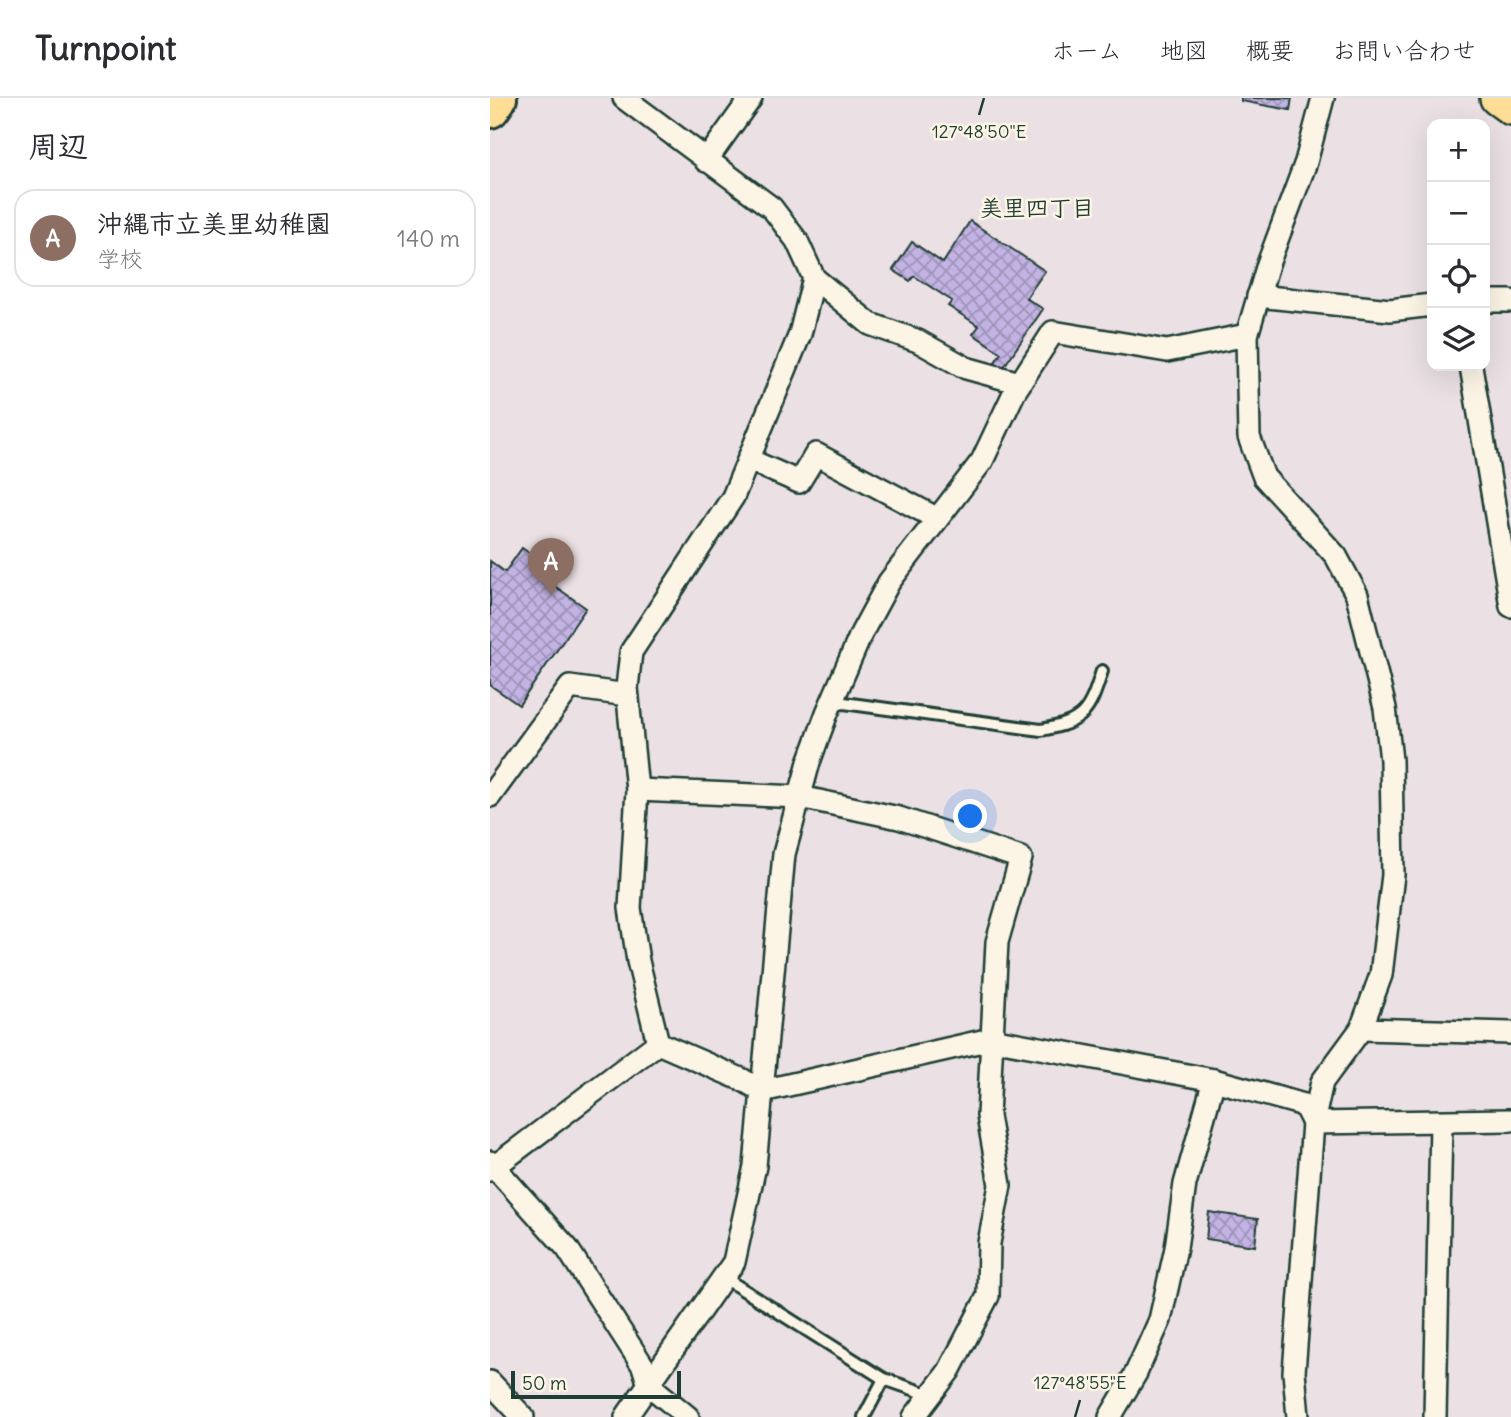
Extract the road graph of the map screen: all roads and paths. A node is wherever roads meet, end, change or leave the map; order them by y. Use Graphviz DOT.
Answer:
graph roads {
  1 [pos="497,98"];
  2 [pos="624,98"];
  3 [pos="751,98"];
  4 [pos="1323,98"];
  5 [pos="1497,98"];
  6 [pos="490,108"];
  7 [pos="1511,108"];
  8 [pos="706,161"];
  9 [pos="814,278"];
  10 [pos="1258,296"];
  11 [pos="1490,301"];
  12 [pos="1511,301"];
  13 [pos="1427,306"];
  14 [pos="1247,335"];
  15 [pos="1472,371"];
  16 [pos="1020,383"];
  17 [pos="749,460"];
  18 [pos="936,518"];
  19 [pos="1511,606"];
  20 [pos="1102,671"];
  21 [pos="627,695"];
  22 [pos="831,704"];
  23 [pos="637,790"];
  24 [pos="490,796"];
  25 [pos="800,797"];
  26 [pos="1361,1029"];
  27 [pos="1511,1033"];
  28 [pos="991,1039"];
  29 [pos="658,1043"];
  30 [pos="1214,1080"];
  31 [pos="762,1091"];
  32 [pos="1511,1120"];
  33 [pos="1312,1123"];
  34 [pos="1441,1123"];
  35 [pos="491,1166"];
  36 [pos="723,1277"];
  37 [pos="884,1380"];
  38 [pos="490,1382"];
  39 [pos="649,1385"];
  40 [pos="930,1395"];
  41 [pos="523,1417"];
  42 [pos="626,1417"];
  43 [pos="688,1417"];
  44 [pos="864,1417"];
  45 [pos="914,1417"];
  46 [pos="1110,1417"];
  47 [pos="1298,1417"];
  48 [pos="1435,1417"];
  1 -- 6 [label="highway"];
  2 -- 8 [label="street"];
  3 -- 8 [label="street"];
  4 -- 10 [label="street"];
  5 -- 7 [label="main road"];
  8 -- 9 [label="street"];
  9 -- 16 [label="street"];
  9 -- 17 [label="street"];
  10 -- 13 [label="street"];
  10 -- 14 [label="street"];
  11 -- 12 [label="street"];
  14 -- 16 [label="street"];
  14 -- 26 [label="street"];
  15 -- 19 [label="street"];
  16 -- 18 [label="street"];
  17 -- 18 [label="street"];
  17 -- 21 [label="street"];
  18 -- 22 [label="street"];
  20 -- 22 [label="lane"];
  21 -- 23 [label="street"];
  21 -- 24 [label="street"];
  22 -- 25 [label="street"];
  23 -- 25 [label="street"];
  23 -- 29 [label="street"];
  25 -- 28 [label="street"];
  25 -- 31 [label="street"];
  26 -- 27 [label="street"];
  26 -- 33 [label="street"];
  28 -- 30 [label="street"];
  28 -- 31 [label="street"];
  28 -- 40 [label="street"];
  29 -- 31 [label="street"];
  29 -- 35 [label="street"];
  30 -- 33 [label="street"];
  30 -- 46 [label="street"];
  31 -- 36 [label="street"];
  32 -- 34 [label="street"];
  33 -- 34 [label="street"];
  33 -- 47 [label="street"];
  34 -- 48 [label="street"];
  35 -- 39 [label="street"];
  36 -- 37 [label="lane"];
  36 -- 39 [label="street"];
  37 -- 40 [label="lane"];
  37 -- 44 [label="lane"];
  38 -- 41 [label="street"];
  39 -- 42 [label="street"];
  39 -- 43 [label="street"];
  40 -- 45 [label="street"];
}
